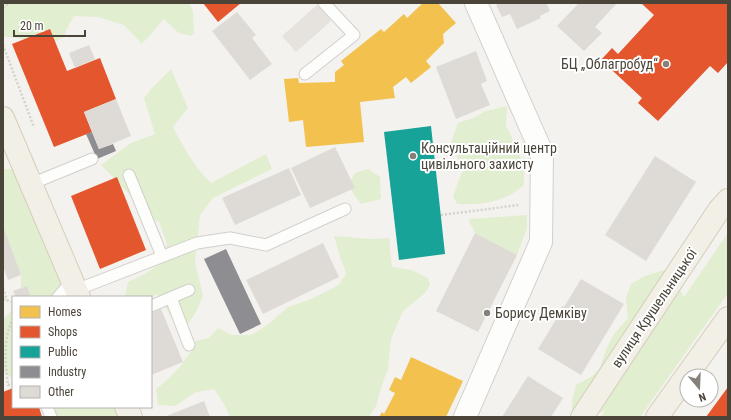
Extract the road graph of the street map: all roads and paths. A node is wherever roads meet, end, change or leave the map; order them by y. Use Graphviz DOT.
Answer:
graph roads {
  1 [pos="9,3"];
  2 [pos="324,3"];
  3 [pos="476,3"];
  4 [pos="3,8"];
  5 [pos="305,74"];
  6 [pos="3,118"];
  7 [pos="92,159"];
  8 [pos="129,174"];
  9 [pos="31,184"];
  10 [pos="728,200"];
  11 [pos="525,204"];
  12 [pos="346,209"];
  13 [pos="441,215"];
  14 [pos="162,256"];
  15 [pos="3,288"];
  16 [pos="189,290"];
  17 [pos="71,291"];
  18 [pos="171,298"];
  19 [pos="3,299"];
  20 [pos="7,300"];
  21 [pos="12,302"];
  22 [pos="152,306"];
  23 [pos="728,318"];
  24 [pos="12,320"];
  25 [pos="190,345"];
  26 [pos="12,383"];
  27 [pos="465,417"];
  28 [pos="582,417"];
  29 [pos="657,417"];
  1 -- 4 [label="path"];
  2 -- 5 [label="lane"];
  3 -- 27 [label="street"];
  6 -- 9 [label="main road"];
  7 -- 9 [label="lane"];
  8 -- 14 [label="lane"];
  9 -- 17 [label="main road"];
  10 -- 28 [label="main road, вулиця Крушельницької"];
  11 -- 13 [label="path"];
  12 -- 14 [label="lane"];
  14 -- 17 [label="lane"];
  15 -- 20 [label="path"];
  16 -- 18 [label="lane"];
  18 -- 22 [label="lane"];
  18 -- 25 [label="lane"];
  19 -- 20 [label="path"];
  20 -- 21 [label="path"];
  23 -- 29 [label="main road"];
  24 -- 26 [label="path"];
}
